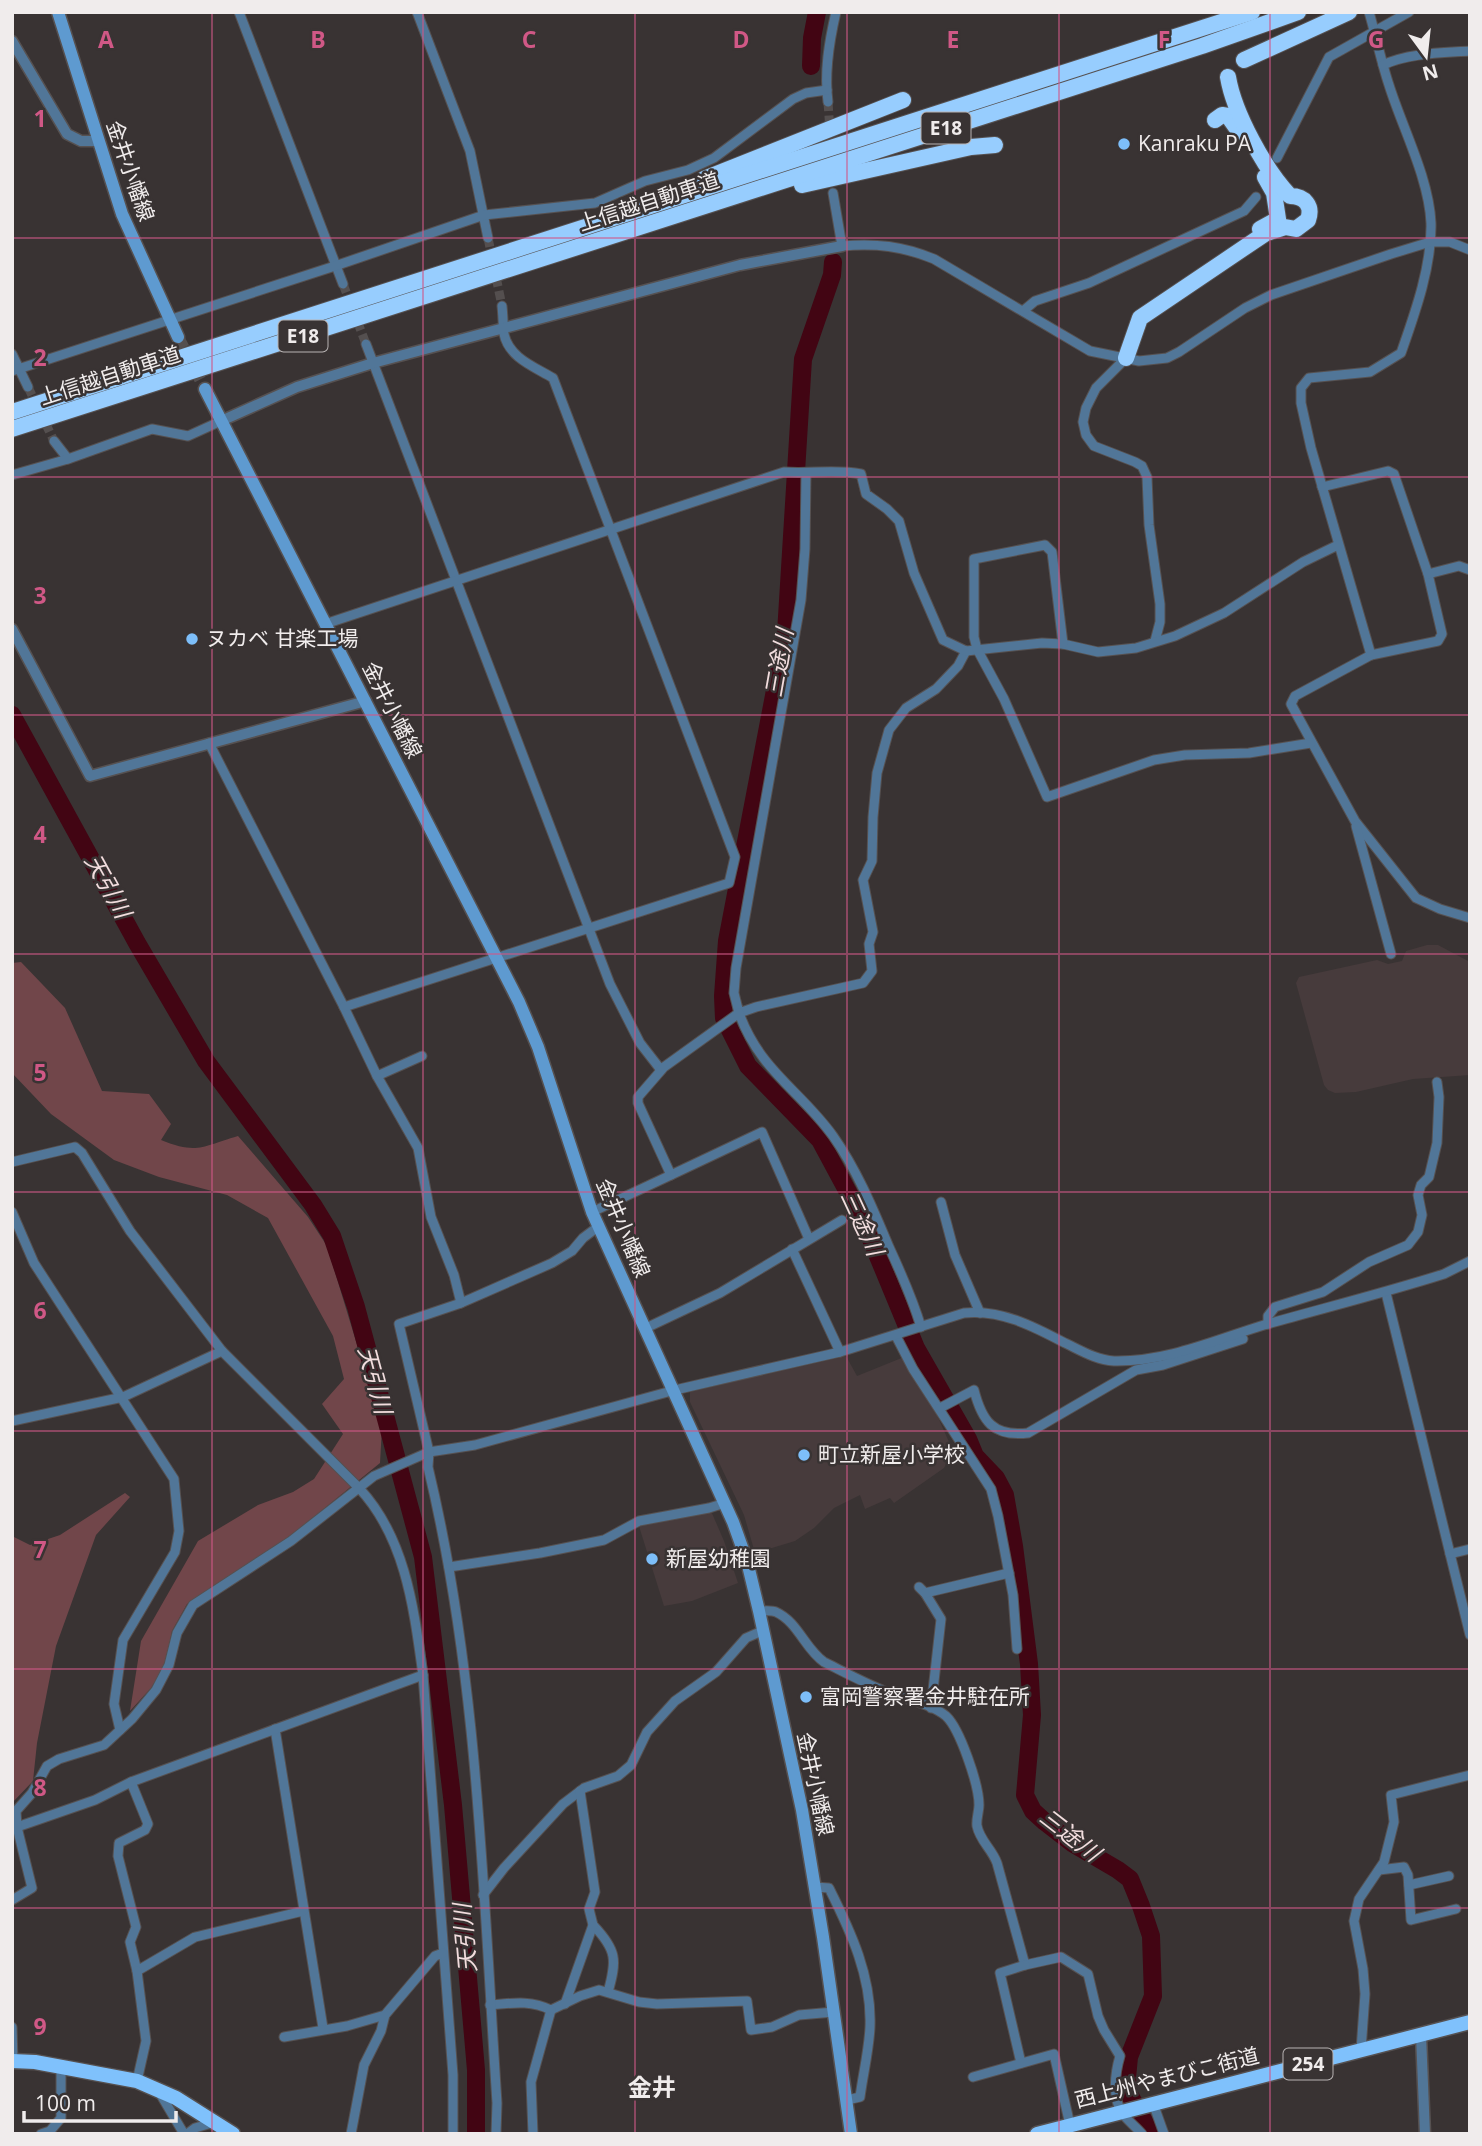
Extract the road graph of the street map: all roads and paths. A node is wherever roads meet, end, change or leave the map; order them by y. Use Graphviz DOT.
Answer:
graph roads {
  1 [pos="58,12"];
  2 [pos="239,12"];
  3 [pos="417,12"];
  4 [pos="836,12"];
  5 [pos="1252,12"];
  6 [pos="1298,12"];
  7 [pos="1349,12"];
  8 [pos="1369,12"];
  9 [pos="1409,12"];
  10 [pos="1373,28"];
  11 [pos="12,41"];
  12 [pos="1470,51"];
  13 [pos="1244,60"];
  14 [pos="1383,65"];
  15 [pos="1228,78"];
  16 [pos="827,89"];
  17 [pos="903,100"];
  18 [pos="828,102"];
  19 [pos="1215,120"];
  20 [pos="98,141"];
  21 [pos="995,145"];
  22 [pos="1277,158"];
  23 [pos="833,193"];
  24 [pos="1256,197"];
  25 [pos="484,215"];
  26 [pos="568,233"];
  27 [pos="488,238"];
  28 [pos="593,242"];
  29 [pos="1430,242"];
  30 [pos="842,246"];
  31 [pos="1470,250"];
  32 [pos="335,266"];
  33 [pos="343,284"];
  34 [pos="502,306"];
  35 [pos="1023,311"];
  36 [pos="170,320"];
  37 [pos="505,326"];
  38 [pos="178,337"];
  39 [pos="366,344"];
  40 [pos="12,354"];
  41 [pos="1126,358"];
  42 [pos="373,363"];
  43 [pos="15,370"];
  44 [pos="28,387"];
  45 [pos="205,389"];
  46 [pos="12,412"];
  47 [pos="221,421"];
  48 [pos="12,429"];
  49 [pos="54,441"];
  50 [pos="68,459"];
  51 [pos="806,473"];
  52 [pos="12,475"];
  53 [pos="1322,487"];
  54 [pos="611,529"];
  55 [pos="1338,545"];
  56 [pos="1470,570"];
  57 [pos="1428,574"];
  58 [pos="456,581"];
  59 [pos="325,624"];
  60 [pos="12,629"];
  61 [pos="1155,642"];
  62 [pos="1063,644"];
  63 [pos="972,650"];
  64 [pos="1371,655"];
  65 [pos="366,701"];
  66 [pos="209,743"];
  67 [pos="1311,743"];
  68 [pos="1355,821"];
  69 [pos="1470,918"];
  70 [pos="587,928"];
  71 [pos="1391,954"];
  72 [pos="497,959"];
  73 [pos="344,1007"];
  74 [pos="739,1013"];
  75 [pos="422,1056"];
  76 [pos="661,1070"];
  77 [pos="377,1076"];
  78 [pos="1437,1082"];
  79 [pos="12,1162"];
  80 [pos="671,1175"];
  81 [pos="941,1202"];
  82 [pos="12,1212"];
  83 [pos="592,1212"];
  84 [pos="842,1220"];
  85 [pos="598,1226"];
  86 [pos="809,1239"];
  87 [pos="792,1249"];
  88 [pos="1470,1261"];
  89 [pos="1386,1293"];
  90 [pos="461,1303"];
  91 [pos="980,1313"];
  92 [pos="1268,1324"];
  93 [pos="921,1327"];
  94 [pos="646,1328"];
  95 [pos="897,1336"];
  96 [pos="1243,1339"];
  97 [pos="222,1351"];
  98 [pos="840,1352"];
  99 [pos="675,1390"];
  100 [pos="123,1397"];
  101 [pos="940,1408"];
  102 [pos="12,1420"];
  103 [pos="429,1452"];
  104 [pos="359,1488"];
  105 [pos="725,1503"];
  106 [pos="1470,1549"];
  107 [pos="1450,1554"];
  108 [pos="449,1567"];
  109 [pos="1009,1573"];
  110 [pos="759,1611"];
  111 [pos="762,1631"];
  112 [pos="1470,1635"];
  113 [pos="1017,1650"];
  114 [pos="423,1675"];
  115 [pos="931,1708"];
  116 [pos="275,1729"];
  117 [pos="120,1730"];
  118 [pos="1470,1775"];
  119 [pos="131,1782"];
  120 [pos="580,1791"];
  121 [pos="17,1827"];
  122 [pos="1379,1870"];
  123 [pos="1449,1876"];
  124 [pos="1409,1885"];
  125 [pos="815,1887"];
  126 [pos="483,1895"];
  127 [pos="12,1900"];
  128 [pos="1456,1909"];
  129 [pos="303,1911"];
  130 [pos="593,1925"];
  131 [pos="443,1953"];
  132 [pos="1026,1965"];
  133 [pos="137,1971"];
  134 [pos="608,1992"];
  135 [pos="565,2004"];
  136 [pos="491,2005"];
  137 [pos="551,2010"];
  138 [pos="834,2012"];
  139 [pos="384,2015"];
  140 [pos="1470,2022"];
  141 [pos="12,2027"];
  142 [pos="323,2028"];
  143 [pos="1421,2035"];
  144 [pos="284,2037"];
  145 [pos="1361,2050"];
  146 [pos="13,2061"];
  147 [pos="1021,2063"];
  148 [pos="61,2067"];
  149 [pos="973,2077"];
  150 [pos="137,2081"];
  151 [pos="157,2088"];
  152 [pos="846,2100"];
  153 [pos="1150,2104"];
  154 [pos="1125,2111"];
  155 [pos="215,2122"];
  156 [pos="1070,2125"];
  157 [pos="41,2134"];
  158 [pos="186,2134"];
  159 [pos="233,2134"];
  160 [pos="351,2134"];
  161 [pos="453,2134"];
  162 [pos="496,2134"];
  163 [pos="533,2134"];
  164 [pos="851,2134"];
  165 [pos="1037,2134"];
  166 [pos="1142,2134"];
  167 [pos="1164,2134"];
  168 [pos="1425,2134"];
  1 -- 20 [label="main road, 金井小幡線"];
  2 -- 32 [label="street"];
  3 -- 25 [label="street"];
  4 -- 16 [label="street"];
  5 -- 26 [label="highway, 上信越自動車道 / E18"];
  6 -- 28 [label="highway, 上信越自動車道 / E18"];
  7 -- 13 [label="highway"];
  8 -- 10 [label="street"];
  9 -- 10 [label="street"];
  10 -- 14 [label="street"];
  10 -- 22 [label="street"];
  11 -- 20 [label="street"];
  12 -- 14 [label="street"];
  14 -- 29 [label="street"];
  15 -- 41 [label="highway"];
  16 -- 18 [label="street"];
  16 -- 25 [label="street"];
  17 -- 26 [label="highway"];
  19 -- 41 [label="highway"];
  20 -- 36 [label="main road, 金井小幡線"];
  21 -- 28 [label="highway"];
  23 -- 30 [label="street"];
  24 -- 35 [label="street"];
  25 -- 27 [label="street"];
  25 -- 32 [label="street"];
  26 -- 46 [label="highway, 上信越自動車道 / E18"];
  28 -- 48 [label="highway, 上信越自動車道 / E18"];
  29 -- 31 [label="street"];
  29 -- 41 [label="street"];
  29 -- 53 [label="street"];
  30 -- 35 [label="street"];
  30 -- 37 [label="street"];
  32 -- 33 [label="street"];
  32 -- 36 [label="street"];
  34 -- 37 [label="street"];
  35 -- 41 [label="street"];
  36 -- 38 [label="main road, 金井小幡線"];
  36 -- 43 [label="street"];
  37 -- 42 [label="street"];
  37 -- 54 [label="street"];
  39 -- 42 [label="street"];
  40 -- 43 [label="street"];
  41 -- 61 [label="street"];
  42 -- 47 [label="street"];
  42 -- 58 [label="street"];
  43 -- 44 [label="street"];
  45 -- 47 [label="main road, 金井小幡線"];
  47 -- 50 [label="street"];
  47 -- 59 [label="main road, 金井小幡線"];
  49 -- 50 [label="street"];
  50 -- 52 [label="street"];
  51 -- 54 [label="street"];
  51 -- 63 [label="street"];
  51 -- 74 [label="street"];
  53 -- 55 [label="street"];
  53 -- 57 [label="street"];
  54 -- 58 [label="street"];
  54 -- 70 [label="street"];
  55 -- 61 [label="street"];
  55 -- 64 [label="street"];
  56 -- 57 [label="street"];
  57 -- 64 [label="street"];
  58 -- 59 [label="street"];
  58 -- 70 [label="street"];
  59 -- 65 [label="main road, 金井小幡線"];
  60 -- 66 [label="street"];
  61 -- 62 [label="street"];
  62 -- 63 [label="street"];
  62 -- 63 [label="street"];
  63 -- 67 [label="street"];
  63 -- 74 [label="street"];
  64 -- 67 [label="street"];
  65 -- 66 [label="street"];
  65 -- 72 [label="main road, 金井小幡線"];
  66 -- 73 [label="street"];
  67 -- 68 [label="street"];
  68 -- 69 [label="street"];
  68 -- 71 [label="street"];
  70 -- 72 [label="street"];
  70 -- 76 [label="street"];
  72 -- 73 [label="street"];
  72 -- 83 [label="main road, 金井小幡線"];
  73 -- 77 [label="street"];
  74 -- 76 [label="street"];
  74 -- 93 [label="street"];
  75 -- 77 [label="street"];
  76 -- 80 [label="street"];
  77 -- 90 [label="street"];
  78 -- 92 [label="street"];
  79 -- 97 [label="street"];
  80 -- 83 [label="street"];
  80 -- 86 [label="street"];
  81 -- 91 [label="street"];
  82 -- 100 [label="street"];
  83 -- 85 [label="main road, 金井小幡線"];
  84 -- 86 [label="street"];
  85 -- 90 [label="street"];
  85 -- 94 [label="main road, 金井小幡線"];
  86 -- 87 [label="street"];
  87 -- 94 [label="street"];
  87 -- 98 [label="street"];
  88 -- 89 [label="street"];
  89 -- 92 [label="street"];
  89 -- 107 [label="street"];
  90 -- 103 [label="street"];
  91 -- 92 [label="street"];
  91 -- 93 [label="street"];
  93 -- 95 [label="street"];
  94 -- 99 [label="main road, 金井小幡線"];
  95 -- 98 [label="street"];
  95 -- 101 [label="street"];
  96 -- 101 [label="street"];
  97 -- 100 [label="street"];
  97 -- 104 [label="street"];
  98 -- 99 [label="street"];
  99 -- 103 [label="street"];
  99 -- 105 [label="main road, 金井小幡線"];
  100 -- 102 [label="street"];
  100 -- 117 [label="street"];
  101 -- 109 [label="street"];
  103 -- 104 [label="street"];
  103 -- 108 [label="street"];
  104 -- 114 [label="street"];
  104 -- 117 [label="street"];
  105 -- 108 [label="street"];
  105 -- 110 [label="main road, 金井小幡線"];
  106 -- 107 [label="street"];
  107 -- 112 [label="street"];
  108 -- 126 [label="street"];
  109 -- 113 [label="street"];
  109 -- 115 [label="street"];
  110 -- 111 [label="main road, 金井小幡線"];
  110 -- 115 [label="street"];
  111 -- 120 [label="street"];
  111 -- 125 [label="main road, 金井小幡線"];
  114 -- 116 [label="street"];
  114 -- 131 [label="street"];
  115 -- 132 [label="street"];
  116 -- 119 [label="street"];
  116 -- 129 [label="street"];
  117 -- 121 [label="street"];
  118 -- 122 [label="street"];
  119 -- 121 [label="street"];
  119 -- 133 [label="street"];
  120 -- 126 [label="street"];
  120 -- 130 [label="street"];
  121 -- 127 [label="street"];
  122 -- 124 [label="street"];
  122 -- 145 [label="street"];
  123 -- 124 [label="street"];
  124 -- 128 [label="street"];
  125 -- 138 [label="main road, 金井小幡線"];
  125 -- 152 [label="street"];
  126 -- 136 [label="street"];
  129 -- 133 [label="street"];
  129 -- 142 [label="street"];
  130 -- 134 [label="street"];
  130 -- 135 [label="street"];
  131 -- 139 [label="street"];
  131 -- 161 [label="street"];
  132 -- 147 [label="street"];
  132 -- 154 [label="street"];
  133 -- 150 [label="street"];
  134 -- 135 [label="street"];
  134 -- 138 [label="street"];
  135 -- 137 [label="street"];
  136 -- 137 [label="street"];
  136 -- 162 [label="street"];
  137 -- 163 [label="street"];
  138 -- 152 [label="main road, 金井小幡線"];
  139 -- 142 [label="street"];
  139 -- 160 [label="street"];
  140 -- 143 [label="highway, 西上州やまびこ街道 / 254"];
  141 -- 146 [label="street"];
  142 -- 144 [label="street"];
  143 -- 145 [label="highway, 西上州やまびこ街道 / 254"];
  143 -- 168 [label="street"];
  145 -- 153 [label="highway, 西上州やまびこ街道 / 254"];
  146 -- 148 [label="highway"];
  147 -- 149 [label="street"];
  147 -- 156 [label="street"];
  148 -- 150 [label="highway"];
  148 -- 157 [label="street"];
  150 -- 151 [label="highway"];
  151 -- 155 [label="highway"];
  151 -- 158 [label="street"];
  152 -- 164 [label="main road, 金井小幡線"];
  153 -- 154 [label="highway, 西上州やまびこ街道 / 254"];
  153 -- 167 [label="street"];
  154 -- 156 [label="highway, 西上州やまびこ街道 / 254"];
  154 -- 166 [label="street"];
  155 -- 158 [label="street"];
  155 -- 159 [label="highway"];
  156 -- 165 [label="highway, 西上州やまびこ街道 / 254"];
}
